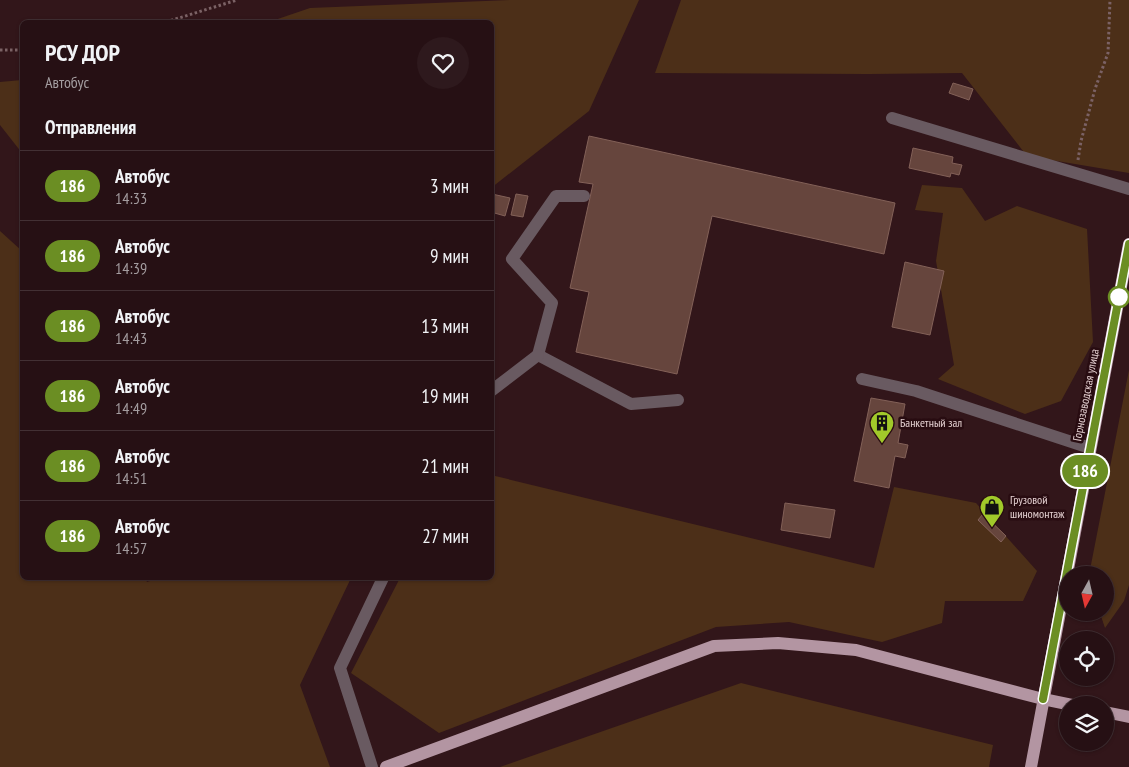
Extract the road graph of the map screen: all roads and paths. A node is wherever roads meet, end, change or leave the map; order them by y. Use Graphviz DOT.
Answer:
graph roads {
  1 [pos="237,0"];
  2 [pos="1110,0"];
  3 [pos="172,20"];
  4 [pos="0,50"];
  5 [pos="20,50"];
  6 [pos="892,118"];
  7 [pos="1076,173"];
  8 [pos="1129,189"];
  9 [pos="584,196"];
  10 [pos="1129,244"];
  11 [pos="538,355"];
  12 [pos="862,379"];
  13 [pos="494,389"];
  14 [pos="678,400"];
  15 [pos="1090,448"];
  16 [pos="382,580"];
  17 [pos="1043,699"];
  18 [pos="1059,702"];
  19 [pos="1114,714"];
  20 [pos="1129,717"];
  21 [pos="372,767"];
  22 [pos="386,767"];
  23 [pos="1030,767"];
  1 -- 3 [label="path"];
  2 -- 7 [label="path"];
  4 -- 5 [label="path"];
  6 -- 7 [label="lane"];
  7 -- 8 [label="lane"];
  9 -- 11 [label="lane"];
  10 -- 15 [label="main road, Горнозаводская улица"];
  11 -- 13 [label="lane"];
  11 -- 14 [label="lane"];
  12 -- 15 [label="lane"];
  15 -- 17 [label="main road, Горнозаводская улица"];
  16 -- 21 [label="lane"];
  17 -- 18 [label="main road"];
  17 -- 22 [label="main road"];
  17 -- 23 [label="main road, Горнозаводская улица"];
  19 -- 20 [label="main road"];
}
